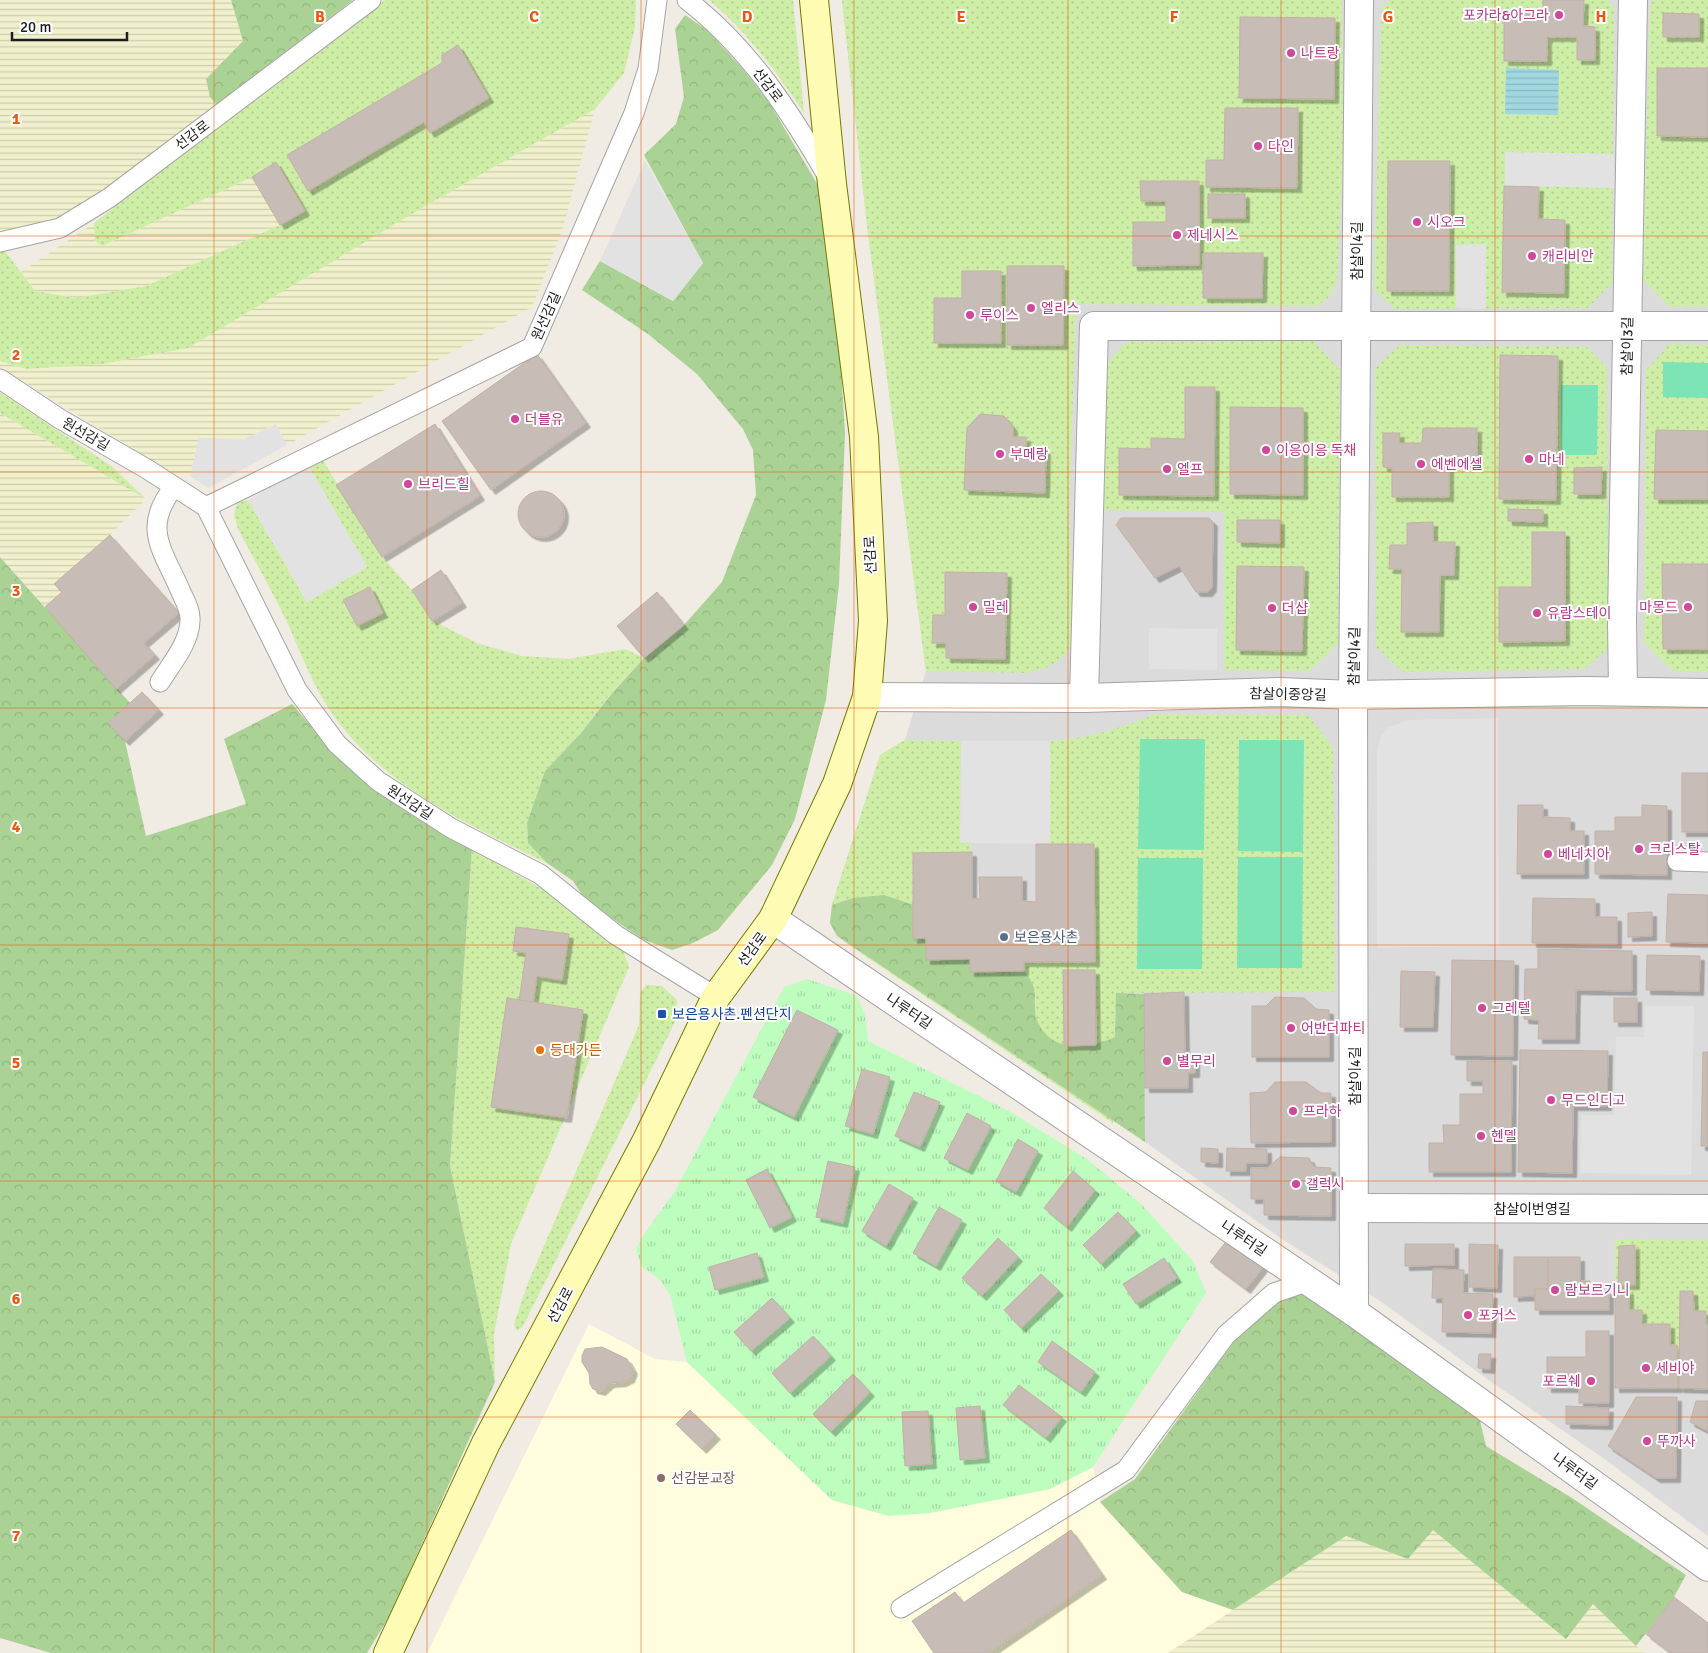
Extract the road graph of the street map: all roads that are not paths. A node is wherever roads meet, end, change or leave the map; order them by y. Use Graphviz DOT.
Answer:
graph roads {
  1 [pos="371,0"];
  2 [pos="657,0"];
  3 [pos="687,0"];
  4 [pos="814,0"];
  5 [pos="1360,0"];
  6 [pos="1633,0"];
  7 [pos="832,184"];
  8 [pos="0,242"];
  9 [pos="1357,325"];
  10 [pos="1628,326"];
  11 [pos="1708,326"];
  12 [pos="0,379"];
  13 [pos="174,487"];
  14 [pos="206,507"];
  15 [pos="160,682"];
  16 [pos="1623,691"];
  17 [pos="1708,693"];
  18 [pos="1353,695"];
  19 [pos="867,697"];
  20 [pos="1084,698"];
  21 [pos="1676,861"];
  22 [pos="1708,862"];
  23 [pos="773,919"];
  24 [pos="716,997"];
  25 [pos="1356,1208"];
  26 [pos="1708,1209"];
  27 [pos="1309,1281"];
  28 [pos="1354,1312"];
  29 [pos="1708,1567"];
  30 [pos="901,1608"];
  31 [pos="388,1653"];
  1 -- 8 [label="lane, 선감로"];
  2 -- 14 [label="lane, 원선감길"];
  3 -- 7 [label="lane, 선감로"];
  4 -- 7 [label="street, 선감로"];
  5 -- 9 [label="street, 참살이4길"];
  6 -- 10 [label="street, 참살이3길"];
  7 -- 19 [label="street, 선감로"];
  9 -- 10 [label="street"];
  9 -- 18 [label="street, 참살이4길"];
  9 -- 20 [label="street"];
  10 -- 11 [label="street"];
  10 -- 16 [label="street, 참살이3길"];
  12 -- 13 [label="lane, 원선감길"];
  13 -- 14 [label="lane, 원선감길"];
  13 -- 15 [label="lane"];
  14 -- 24 [label="lane, 원선감길"];
  16 -- 17 [label="street, 참살이중앙길"];
  16 -- 18 [label="street, 참살이중앙길"];
  18 -- 20 [label="street, 참살이중앙길"];
  18 -- 25 [label="street, 참살이4길"];
  19 -- 20 [label="street, 참살이중앙길"];
  19 -- 23 [label="street, 선감로"];
  21 -- 22 [label="lane"];
  23 -- 24 [label="street, 선감로"];
  23 -- 27 [label="street, 나루터길"];
  24 -- 31 [label="street, 선감로"];
  25 -- 26 [label="street, 참살이번영길"];
  25 -- 28 [label="street, 참살이4길"];
  27 -- 28 [label="street, 나루터길"];
  27 -- 30 [label="lane"];
  28 -- 29 [label="street, 나루터길"];
}
